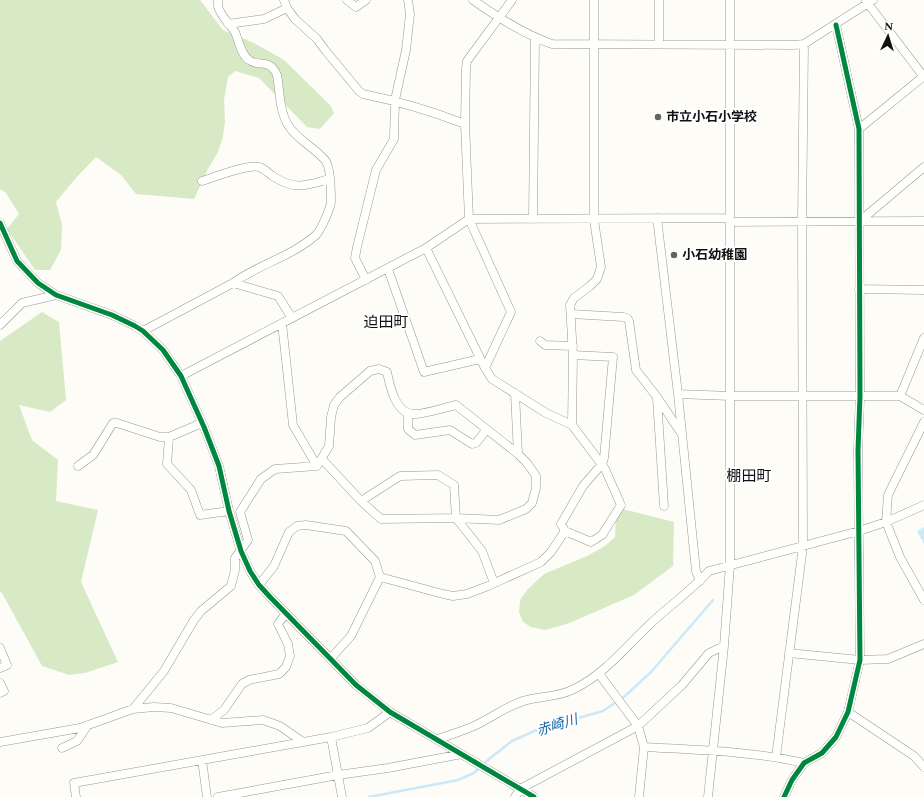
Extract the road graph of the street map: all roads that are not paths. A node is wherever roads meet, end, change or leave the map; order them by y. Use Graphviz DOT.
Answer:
graph roads {
  1 [pos="218,0"];
  2 [pos="347,0"];
  3 [pos="366,0"];
  4 [pos="408,0"];
  5 [pos="474,0"];
  6 [pos="512,0"];
  7 [pos="594,0"];
  8 [pos="659,0"];
  9 [pos="730,0"];
  10 [pos="869,1"];
  11 [pos="286,4"];
  12 [pos="499,18"];
  13 [pos="228,24"];
  14 [pos="836,25"];
  15 [pos="535,38"];
  16 [pos="594,44"];
  17 [pos="659,44"];
  18 [pos="730,44"];
  19 [pos="804,44"];
  20 [pos="924,77"];
  21 [pos="395,100"];
  22 [pos="464,124"];
  23 [pos="859,129"];
  24 [pos="924,167"];
  25 [pos="330,179"];
  26 [pos="202,181"];
  27 [pos="657,218"];
  28 [pos="469,219"];
  29 [pos="534,219"];
  30 [pos="594,220"];
  31 [pos="730,220"];
  32 [pos="860,221"];
  33 [pos="924,221"];
  34 [pos="802,222"];
  35 [pos="0,223"];
  36 [pos="426,248"];
  37 [pos="388,269"];
  38 [pos="366,280"];
  39 [pos="233,284"];
  40 [pos="859,289"];
  41 [pos="924,290"];
  42 [pos="56,295"];
  43 [pos="571,314"];
  44 [pos="292,318"];
  45 [pos="282,323"];
  46 [pos="0,325"];
  47 [pos="143,331"];
  48 [pos="924,338"];
  49 [pos="540,341"];
  50 [pos="573,346"];
  51 [pos="573,355"];
  52 [pos="480,359"];
  53 [pos="485,368"];
  54 [pos="180,376"];
  55 [pos="515,393"];
  56 [pos="678,394"];
  57 [pos="730,396"];
  58 [pos="802,396"];
  59 [pos="860,396"];
  60 [pos="900,396"];
  61 [pos="657,397"];
  62 [pos="924,410"];
  63 [pos="408,413"];
  64 [pos="924,422"];
  65 [pos="202,423"];
  66 [pos="572,425"];
  67 [pos="487,429"];
  68 [pos="682,434"];
  69 [pos="169,437"];
  70 [pos="518,454"];
  71 [pos="320,463"];
  72 [pos="602,464"];
  73 [pos="78,466"];
  74 [pos="361,501"];
  75 [pos="924,505"];
  76 [pos="664,506"];
  77 [pos="229,511"];
  78 [pos="456,518"];
  79 [pos="886,522"];
  80 [pos="565,530"];
  81 [pos="859,531"];
  82 [pos="803,546"];
  83 [pos="241,551"];
  84 [pos="730,565"];
  85 [pos="380,577"];
  86 [pos="700,581"];
  87 [pos="494,583"];
  88 [pos="259,585"];
  89 [pos="924,600"];
  90 [pos="286,613"];
  91 [pos="924,644"];
  92 [pos="724,646"];
  93 [pos="0,648"];
  94 [pos="789,653"];
  95 [pos="330,659"];
  96 [pos="860,660"];
  97 [pos="0,668"];
  98 [pos="599,674"];
  99 [pos="0,683"];
  100 [pos="0,693"];
  101 [pos="133,709"];
  102 [pos="390,712"];
  103 [pos="848,712"];
  104 [pos="211,720"];
  105 [pos="88,725"];
  106 [pos="638,726"];
  107 [pos="331,737"];
  108 [pos="438,739"];
  109 [pos="0,742"];
  110 [pos="303,742"];
  111 [pos="644,747"];
  112 [pos="62,748"];
  113 [pos="712,750"];
  114 [pos="462,754"];
  115 [pos="776,757"];
  116 [pos="202,760"];
  117 [pos="804,763"];
  118 [pos="924,767"];
  119 [pos="338,776"];
  120 [pos="520,789"];
  121 [pos="76,797"];
  122 [pos="207,797"];
  123 [pos="218,797"];
  124 [pos="342,797"];
  125 [pos="514,797"];
  126 [pos="534,797"];
  127 [pos="639,797"];
  128 [pos="708,797"];
  129 [pos="784,797"];
  1 -- 13 [label="street"];
  2 -- 3 [label="street"];
  4 -- 21 [label="street"];
  5 -- 12 [label="street"];
  6 -- 12 [label="street"];
  7 -- 16 [label="street"];
  8 -- 17 [label="street"];
  9 -- 18 [label="street"];
  10 -- 14 [label="street"];
  10 -- 20 [label="street"];
  11 -- 13 [label="street"];
  11 -- 21 [label="street"];
  12 -- 15 [label="street"];
  12 -- 22 [label="street"];
  13 -- 25 [label="street"];
  14 -- 19 [label="street"];
  14 -- 23 [label="street"];
  15 -- 16 [label="street"];
  15 -- 29 [label="street"];
  16 -- 17 [label="street"];
  16 -- 30 [label="street"];
  17 -- 18 [label="street"];
  18 -- 19 [label="street"];
  18 -- 31 [label="street"];
  19 -- 34 [label="street"];
  20 -- 23 [label="street"];
  21 -- 22 [label="street"];
  21 -- 38 [label="street"];
  22 -- 28 [label="street"];
  23 -- 32 [label="street"];
  24 -- 32 [label="street"];
  25 -- 26 [label="street"];
  25 -- 39 [label="street"];
  27 -- 30 [label="street"];
  27 -- 31 [label="street"];
  27 -- 56 [label="street"];
  28 -- 29 [label="street"];
  28 -- 36 [label="street"];
  28 -- 53 [label="street"];
  29 -- 30 [label="street"];
  30 -- 43 [label="street"];
  31 -- 34 [label="street"];
  31 -- 57 [label="street"];
  32 -- 33 [label="street"];
  32 -- 34 [label="street"];
  32 -- 40 [label="street"];
  34 -- 58 [label="street"];
  35 -- 42 [label="street"];
  36 -- 37 [label="street"];
  36 -- 52 [label="street"];
  37 -- 38 [label="street"];
  37 -- 52 [label="street"];
  38 -- 44 [label="street"];
  39 -- 44 [label="street"];
  39 -- 47 [label="street"];
  40 -- 41 [label="street"];
  40 -- 59 [label="street"];
  42 -- 46 [label="street"];
  42 -- 47 [label="street"];
  43 -- 50 [label="street"];
  43 -- 61 [label="street"];
  44 -- 45 [label="street"];
  45 -- 54 [label="street"];
  45 -- 71 [label="street"];
  47 -- 54 [label="street"];
  48 -- 60 [label="street"];
  49 -- 50 [label="street"];
  50 -- 51 [label="street"];
  51 -- 66 [label="street"];
  51 -- 72 [label="street"];
  52 -- 53 [label="street"];
  53 -- 55 [label="street"];
  54 -- 65 [label="street"];
  55 -- 66 [label="street"];
  55 -- 70 [label="street"];
  56 -- 57 [label="street"];
  56 -- 68 [label="street"];
  57 -- 58 [label="street"];
  57 -- 84 [label="street"];
  58 -- 59 [label="street"];
  58 -- 82 [label="street"];
  59 -- 60 [label="street"];
  59 -- 81 [label="street"];
  60 -- 62 [label="street"];
  61 -- 68 [label="street"];
  61 -- 76 [label="street"];
  63 -- 67 [label="street"];
  63 -- 67 [label="street"];
  63 -- 71 [label="street"];
  64 -- 79 [label="street"];
  65 -- 69 [label="street"];
  65 -- 77 [label="street"];
  66 -- 72 [label="street"];
  67 -- 70 [label="street"];
  68 -- 86 [label="street"];
  69 -- 73 [label="street"];
  69 -- 77 [label="street"];
  70 -- 78 [label="street"];
  71 -- 74 [label="street"];
  71 -- 83 [label="street"];
  72 -- 80 [label="street"];
  72 -- 80 [label="street"];
  74 -- 78 [label="street"];
  74 -- 78 [label="street"];
  75 -- 79 [label="street"];
  77 -- 83 [label="street"];
  78 -- 87 [label="street"];
  79 -- 81 [label="street"];
  79 -- 89 [label="street"];
  80 -- 87 [label="street"];
  81 -- 82 [label="street"];
  81 -- 96 [label="street"];
  82 -- 84 [label="street"];
  82 -- 94 [label="street"];
  83 -- 88 [label="street"];
  83 -- 101 [label="street"];
  84 -- 86 [label="street"];
  84 -- 92 [label="street"];
  85 -- 87 [label="street"];
  85 -- 88 [label="street"];
  85 -- 95 [label="street"];
  86 -- 98 [label="street"];
  88 -- 90 [label="street"];
  90 -- 95 [label="street"];
  90 -- 104 [label="street"];
  91 -- 96 [label="street"];
  92 -- 106 [label="street"];
  92 -- 113 [label="street"];
  93 -- 97 [label="street"];
  94 -- 96 [label="street"];
  94 -- 115 [label="street"];
  95 -- 102 [label="street"];
  96 -- 103 [label="street"];
  98 -- 106 [label="street"];
  98 -- 108 [label="street"];
  99 -- 100 [label="street"];
  101 -- 104 [label="street"];
  101 -- 105 [label="street"];
  102 -- 107 [label="street"];
  102 -- 108 [label="street"];
  103 -- 117 [label="street"];
  103 -- 118 [label="street"];
  104 -- 110 [label="street"];
  105 -- 109 [label="street"];
  105 -- 112 [label="street"];
  106 -- 111 [label="street"];
  106 -- 120 [label="street"];
  107 -- 110 [label="street"];
  107 -- 119 [label="street"];
  108 -- 114 [label="street"];
  110 -- 116 [label="street"];
  111 -- 113 [label="street"];
  111 -- 127 [label="street"];
  113 -- 115 [label="street"];
  113 -- 128 [label="street"];
  114 -- 119 [label="street"];
  114 -- 120 [label="street"];
  115 -- 117 [label="street"];
  116 -- 121 [label="street"];
  116 -- 122 [label="street"];
  117 -- 129 [label="street"];
  119 -- 123 [label="street"];
  119 -- 124 [label="street"];
  120 -- 125 [label="street"];
  120 -- 126 [label="street"];
}
